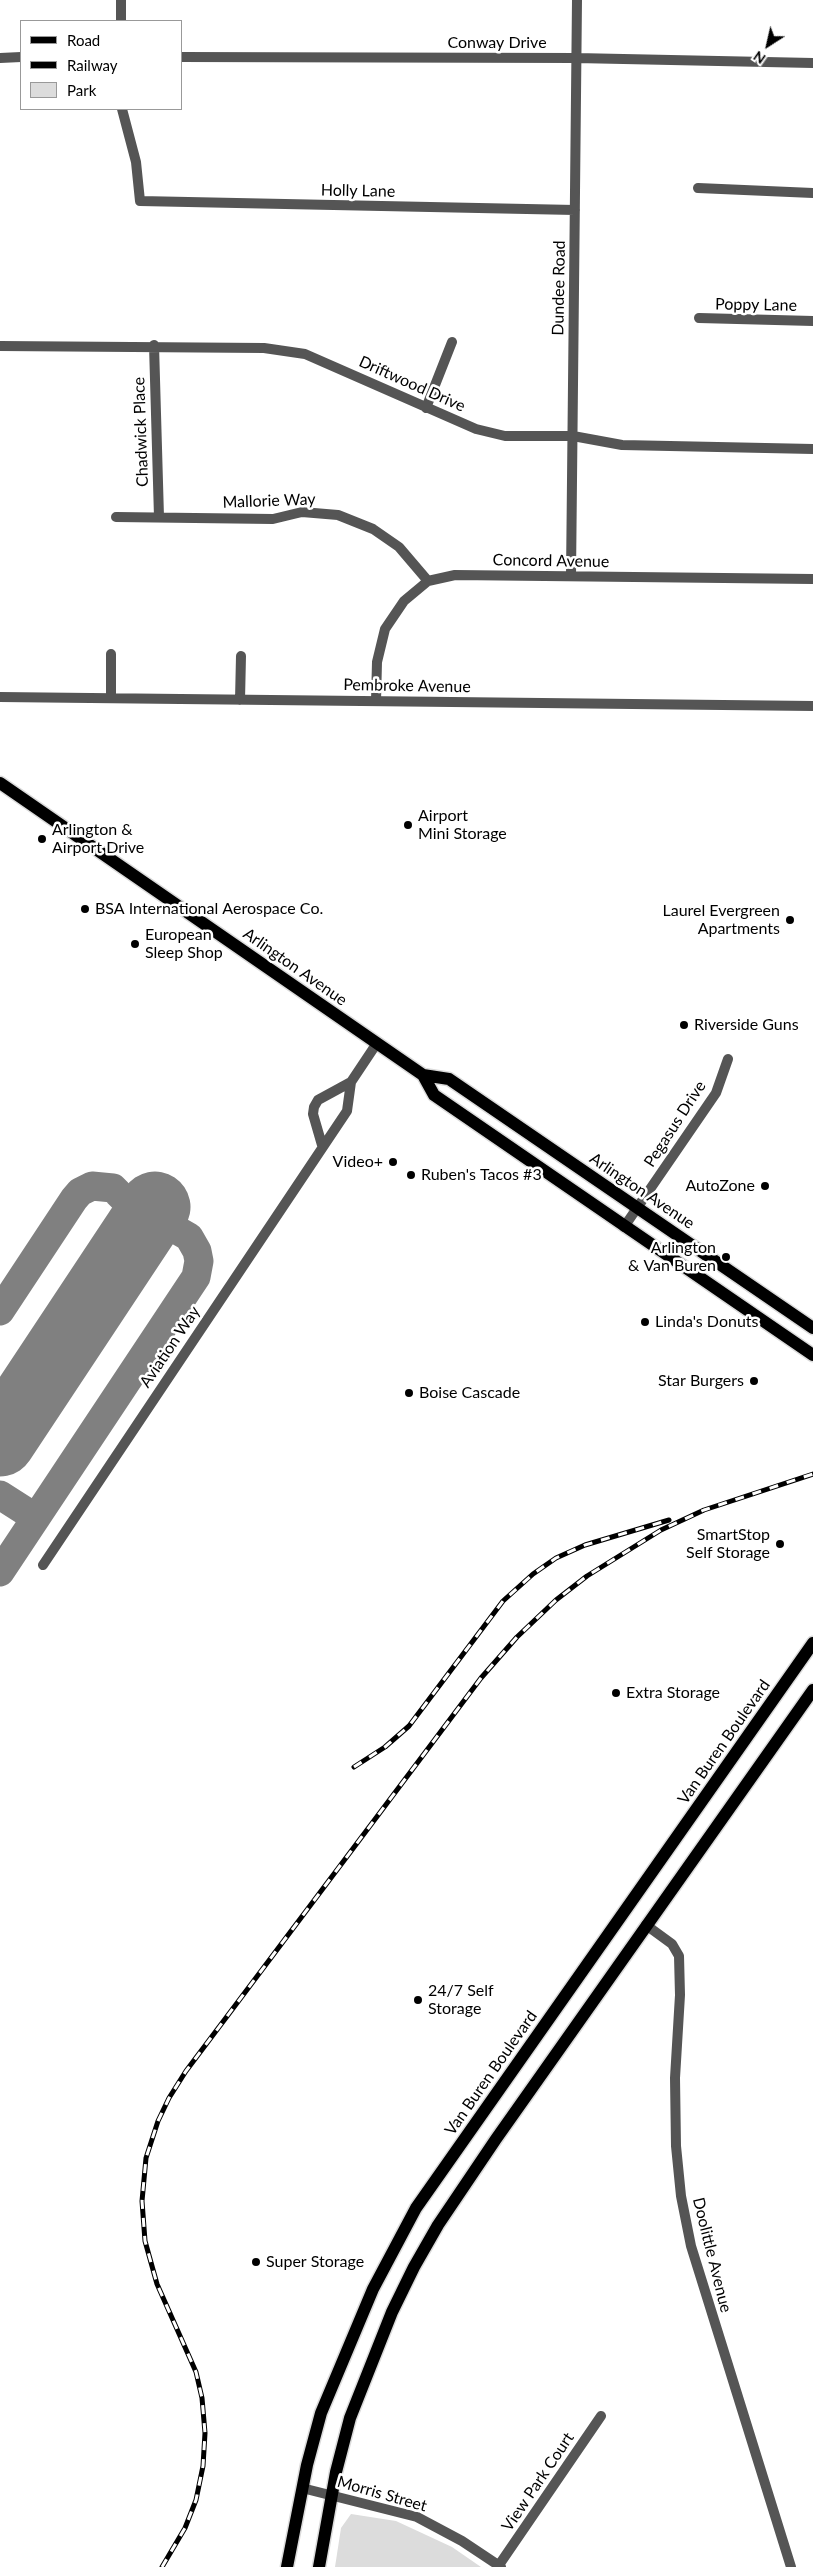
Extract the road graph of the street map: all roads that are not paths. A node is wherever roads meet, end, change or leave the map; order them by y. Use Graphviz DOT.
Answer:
graph roads {
  1 [pos="121,0"];
  2 [pos="577,0"];
  3 [pos="121,20"];
  4 [pos="182,57"];
  5 [pos="0,58"];
  6 [pos="20,58"];
  7 [pos="576,58"];
  8 [pos="813,63"];
  9 [pos="122,110"];
  10 [pos="698,188"];
  11 [pos="813,194"];
  12 [pos="575,210"];
  13 [pos="699,318"];
  14 [pos="813,321"];
  15 [pos="452,342"];
  16 [pos="154,345"];
  17 [pos="0,346"];
  18 [pos="426,408"];
  19 [pos="573,436"];
  20 [pos="813,449"];
  21 [pos="116,517"];
  22 [pos="159,517"];
  23 [pos="571,576"];
  24 [pos="813,579"];
  25 [pos="428,582"];
  26 [pos="111,654"];
  27 [pos="241,656"];
  28 [pos="0,697"];
  29 [pos="111,698"];
  30 [pos="240,700"];
  31 [pos="376,701"];
  32 [pos="813,706"];
  33 [pos="0,783"];
  34 [pos="377,1043"];
  35 [pos="728,1059"];
  36 [pos="423,1075"];
  37 [pos="351,1082"];
  38 [pos="322,1144"];
  39 [pos="638,1207"];
  40 [pos="624,1227"];
  41 [pos="813,1328"];
  42 [pos="813,1355"];
  43 [pos="43,1565"];
  44 [pos="813,1643"];
  45 [pos="813,1690"];
  46 [pos="646,1924"];
  47 [pos="601,2416"];
  48 [pos="302,2488"];
  49 [pos="332,2495"];
  50 [pos="500,2566"];
  51 [pos="287,2567"];
  52 [pos="319,2567"];
  53 [pos="791,2567"];
  1 -- 3 [label="street"];
  2 -- 7 [label="street, Dundee Road"];
  4 -- 7 [label="street, Conway Drive"];
  5 -- 6 [label="street"];
  7 -- 8 [label="street, Conway Drive"];
  7 -- 12 [label="street, Dundee Road"];
  9 -- 12 [label="street, Holly Lane"];
  10 -- 11 [label="street"];
  12 -- 19 [label="street, Dundee Road"];
  13 -- 14 [label="street, Poppy Lane"];
  15 -- 18 [label="street"];
  16 -- 17 [label="street, Driftwood Drive"];
  16 -- 18 [label="street, Driftwood Drive"];
  16 -- 22 [label="street, Chadwick Place"];
  18 -- 19 [label="street, Driftwood Drive"];
  19 -- 20 [label="street, Driftwood Drive"];
  19 -- 23 [label="street, Dundee Road"];
  21 -- 22 [label="street, Mallorie Way"];
  22 -- 25 [label="street, Mallorie Way"];
  23 -- 24 [label="street, Concord Avenue"];
  23 -- 25 [label="street, Concord Avenue"];
  25 -- 31 [label="street, Concord Avenue"];
  26 -- 29 [label="street"];
  27 -- 30 [label="street"];
  28 -- 29 [label="street, Pembroke Avenue"];
  29 -- 30 [label="street, Pembroke Avenue"];
  30 -- 31 [label="street, Pembroke Avenue"];
  31 -- 32 [label="street, Pembroke Avenue"];
  33 -- 34 [label="main road, Arlington Avenue"];
  34 -- 36 [label="main road, Arlington Avenue"];
  34 -- 37 [label="street, Aviation Way"];
  35 -- 39 [label="street, Pegasus Drive"];
  36 -- 39 [label="main road, Arlington Avenue"];
  36 -- 40 [label="main road, Arlington Avenue"];
  37 -- 38 [label="street, Aviation Way"];
  37 -- 38 [label="street, Aviation Way"];
  38 -- 43 [label="street, Aviation Way"];
  39 -- 40 [label="street, Pegasus Drive"];
  39 -- 41 [label="main road, Arlington Avenue"];
  40 -- 42 [label="main road, Arlington Avenue"];
  44 -- 48 [label="main road, Van Buren Boulevard"];
  45 -- 46 [label="main road"];
  46 -- 49 [label="main road"];
  46 -- 53 [label="street, Doolittle Avenue"];
  47 -- 50 [label="street, View Park Court"];
  48 -- 49 [label="street, Morris Street"];
  48 -- 51 [label="main road, Van Buren Boulevard"];
  49 -- 50 [label="street, Morris Street"];
  49 -- 52 [label="main road"];
}
